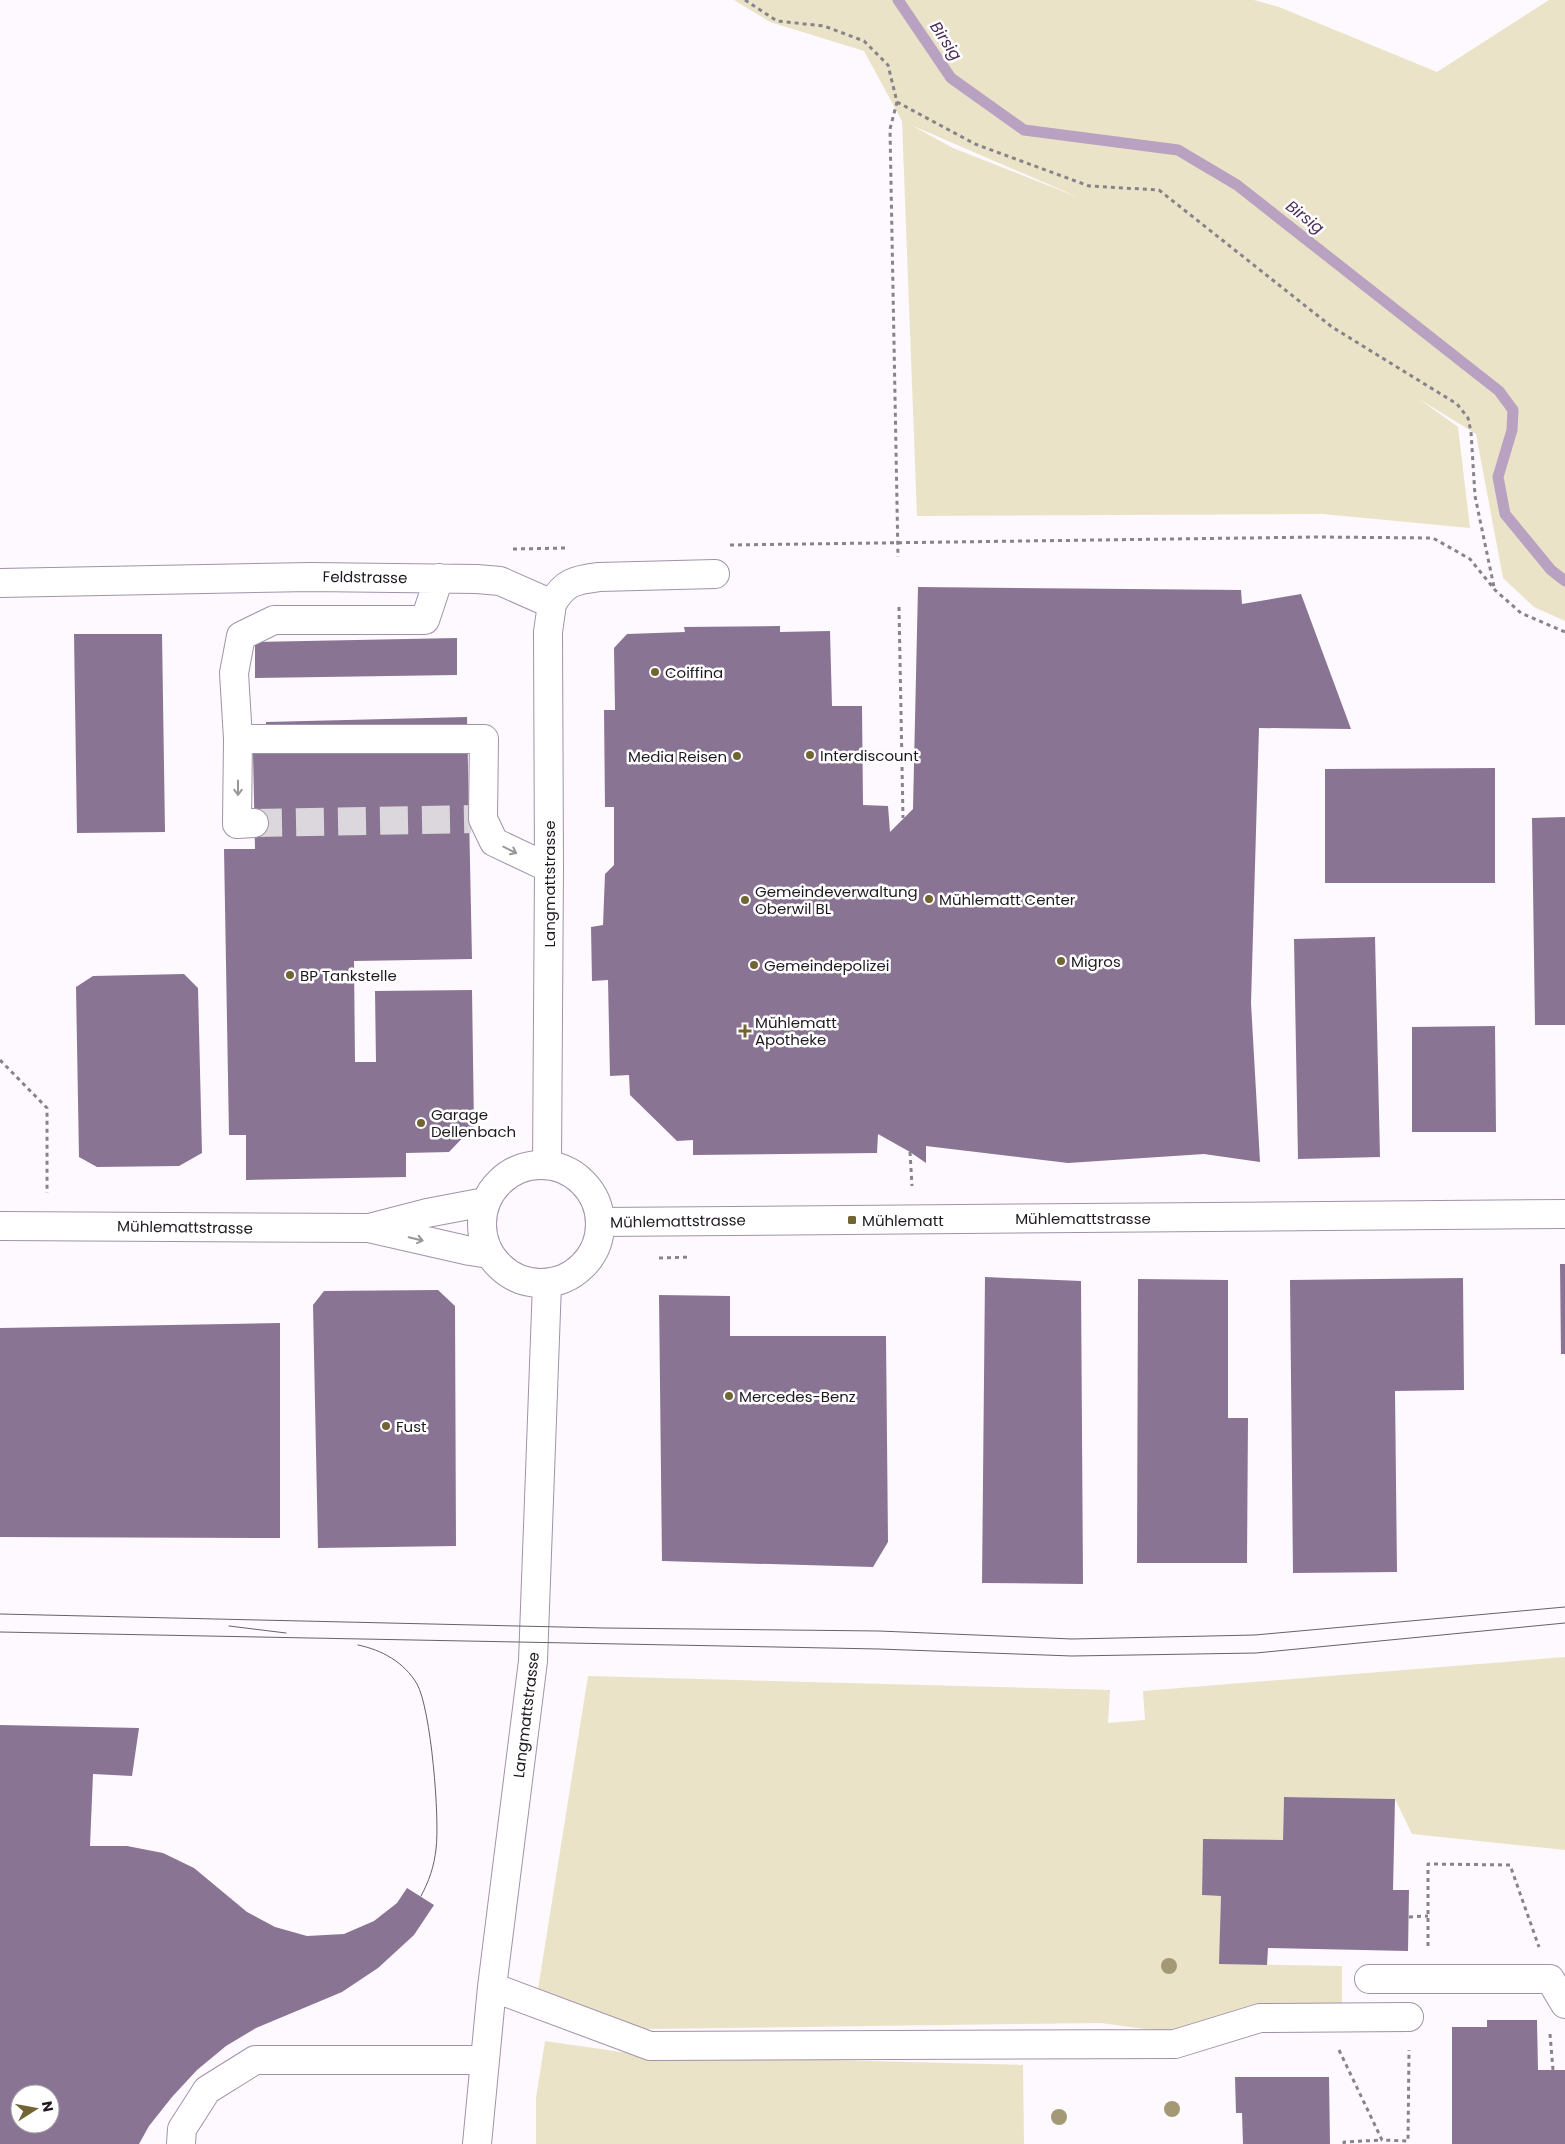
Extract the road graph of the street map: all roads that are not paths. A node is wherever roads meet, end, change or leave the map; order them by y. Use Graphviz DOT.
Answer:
graph roads {
  1 [pos="715,574"];
  2 [pos="439,578"];
  3 [pos="0,583"];
  4 [pos="552,604"];
  5 [pos="238,739"];
  6 [pos="254,823"];
  7 [pos="549,868"];
  8 [pos="547,1165"];
  9 [pos="485,1202"];
  10 [pos="1565,1214"];
  11 [pos="600,1222"];
  12 [pos="0,1226"];
  13 [pos="369,1228"];
  14 [pos="489,1254"];
  15 [pos="547,1284"];
  16 [pos="1369,1979"];
  17 [pos="492,1987"];
  18 [pos="1565,2004"];
  19 [pos="1409,2018"];
  20 [pos="484,2060"];
  21 [pos="181,2144"];
  22 [pos="477,2144"];
  1 -- 4 [label="street"];
  2 -- 3 [label="street, Feldstrasse"];
  2 -- 4 [label="street, Feldstrasse"];
  2 -- 5 [label="street"];
  4 -- 7 [label="street, Langmattstrasse"];
  5 -- 6 [label="street, one-way"];
  5 -- 7 [label="street, one-way"];
  7 -- 8 [label="street, Langmattstrasse"];
  8 -- 9 [label="street"];
  8 -- 11 [label="street"];
  9 -- 13 [label="street, Mühlemattstrasse"];
  9 -- 14 [label="street"];
  10 -- 11 [label="street, Mühlemattstrasse"];
  11 -- 15 [label="street"];
  12 -- 13 [label="street, Mühlemattstrasse"];
  13 -- 14 [label="street, Mühlemattstrasse, one-way"];
  14 -- 15 [label="street"];
  15 -- 17 [label="street, Langmattstrasse"];
  16 -- 18 [label="street"];
  17 -- 19 [label="street"];
  17 -- 20 [label="street, Langmattstrasse"];
  20 -- 21 [label="street"];
  20 -- 22 [label="street, Langmattstrasse"];
}
